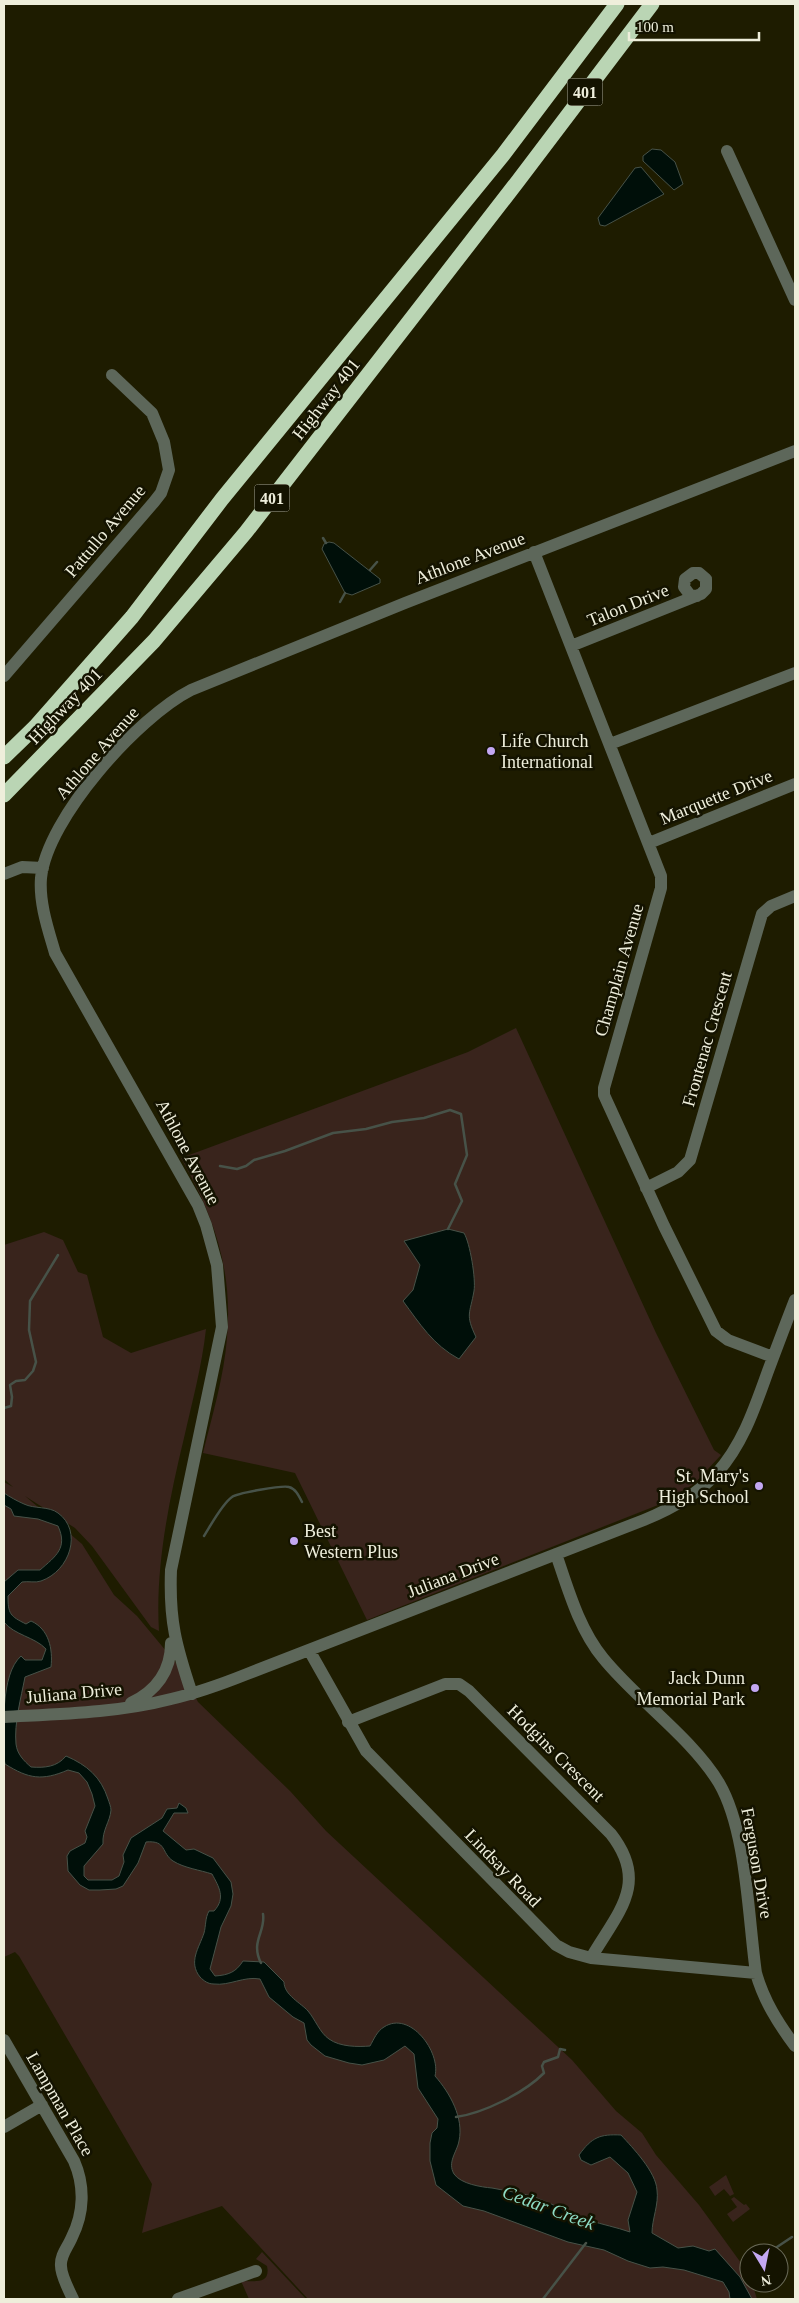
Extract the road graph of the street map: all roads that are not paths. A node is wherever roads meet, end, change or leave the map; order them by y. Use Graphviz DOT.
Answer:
graph roads {
  1 [pos="617,4"];
  2 [pos="652,4"];
  3 [pos="727,151"];
  4 [pos="795,300"];
  5 [pos="112,375"];
  6 [pos="795,451"];
  7 [pos="534,552"];
  8 [pos="697,596"];
  9 [pos="571,646"];
  10 [pos="795,673"];
  11 [pos="4,676"];
  12 [pos="610,744"];
  13 [pos="4,757"];
  14 [pos="795,784"];
  15 [pos="4,795"];
  16 [pos="649,843"];
  17 [pos="43,868"];
  18 [pos="4,874"];
  19 [pos="795,896"];
  20 [pos="646,1188"];
  21 [pos="795,1300"];
  22 [pos="773,1357"];
  23 [pos="556,1554"];
  24 [pos="171,1618"];
  25 [pos="309,1650"];
  26 [pos="192,1694"];
  27 [pos="112,1709"];
  28 [pos="4,1716"];
  29 [pos="348,1722"];
  30 [pos="591,1958"];
  31 [pos="756,1973"];
  32 [pos="4,2040"];
  33 [pos="795,2046"];
  34 [pos="42,2105"];
  35 [pos="4,2126"];
  36 [pos="256,2270"];
  37 [pos="185,2298"];
  38 [pos="73,2299"];
  1 -- 13 [label="highway, Highway 401 / 401"];
  2 -- 15 [label="highway, Highway 401 / 401"];
  3 -- 4 [label="street"];
  5 -- 11 [label="street, Pattullo Avenue"];
  6 -- 7 [label="street, Athlone Avenue"];
  7 -- 9 [label="street, Champlain Avenue"];
  7 -- 17 [label="street, Athlone Avenue"];
  8 -- 9 [label="street, Talon Drive"];
  9 -- 12 [label="street, Champlain Avenue"];
  10 -- 12 [label="street"];
  12 -- 16 [label="street, Champlain Avenue"];
  14 -- 16 [label="street, Marquette Drive"];
  16 -- 20 [label="street, Champlain Avenue"];
  17 -- 18 [label="street"];
  17 -- 24 [label="street, Athlone Avenue"];
  19 -- 20 [label="street, Frontenac Crescent"];
  20 -- 22 [label="street, Champlain Avenue"];
  21 -- 22 [label="street, Juliana Drive"];
  22 -- 23 [label="street, Juliana Drive"];
  23 -- 25 [label="street, Juliana Drive"];
  23 -- 31 [label="street, Ferguson Drive"];
  24 -- 26 [label="street, Athlone Avenue"];
  24 -- 27 [label="street"];
  25 -- 26 [label="street, Juliana Drive"];
  25 -- 29 [label="street, Lindsay Road"];
  26 -- 27 [label="street, Juliana Drive"];
  27 -- 28 [label="street, Juliana Drive"];
  29 -- 30 [label="street, Lindsay Road"];
  29 -- 30 [label="street, Hodgins Crescent"];
  30 -- 31 [label="street, Lindsay Road"];
  31 -- 33 [label="street, Ferguson Drive"];
  32 -- 34 [label="street, Lampman Place"];
  34 -- 35 [label="street"];
  34 -- 38 [label="street, Lampman Place"];
  36 -- 37 [label="street"];
}
